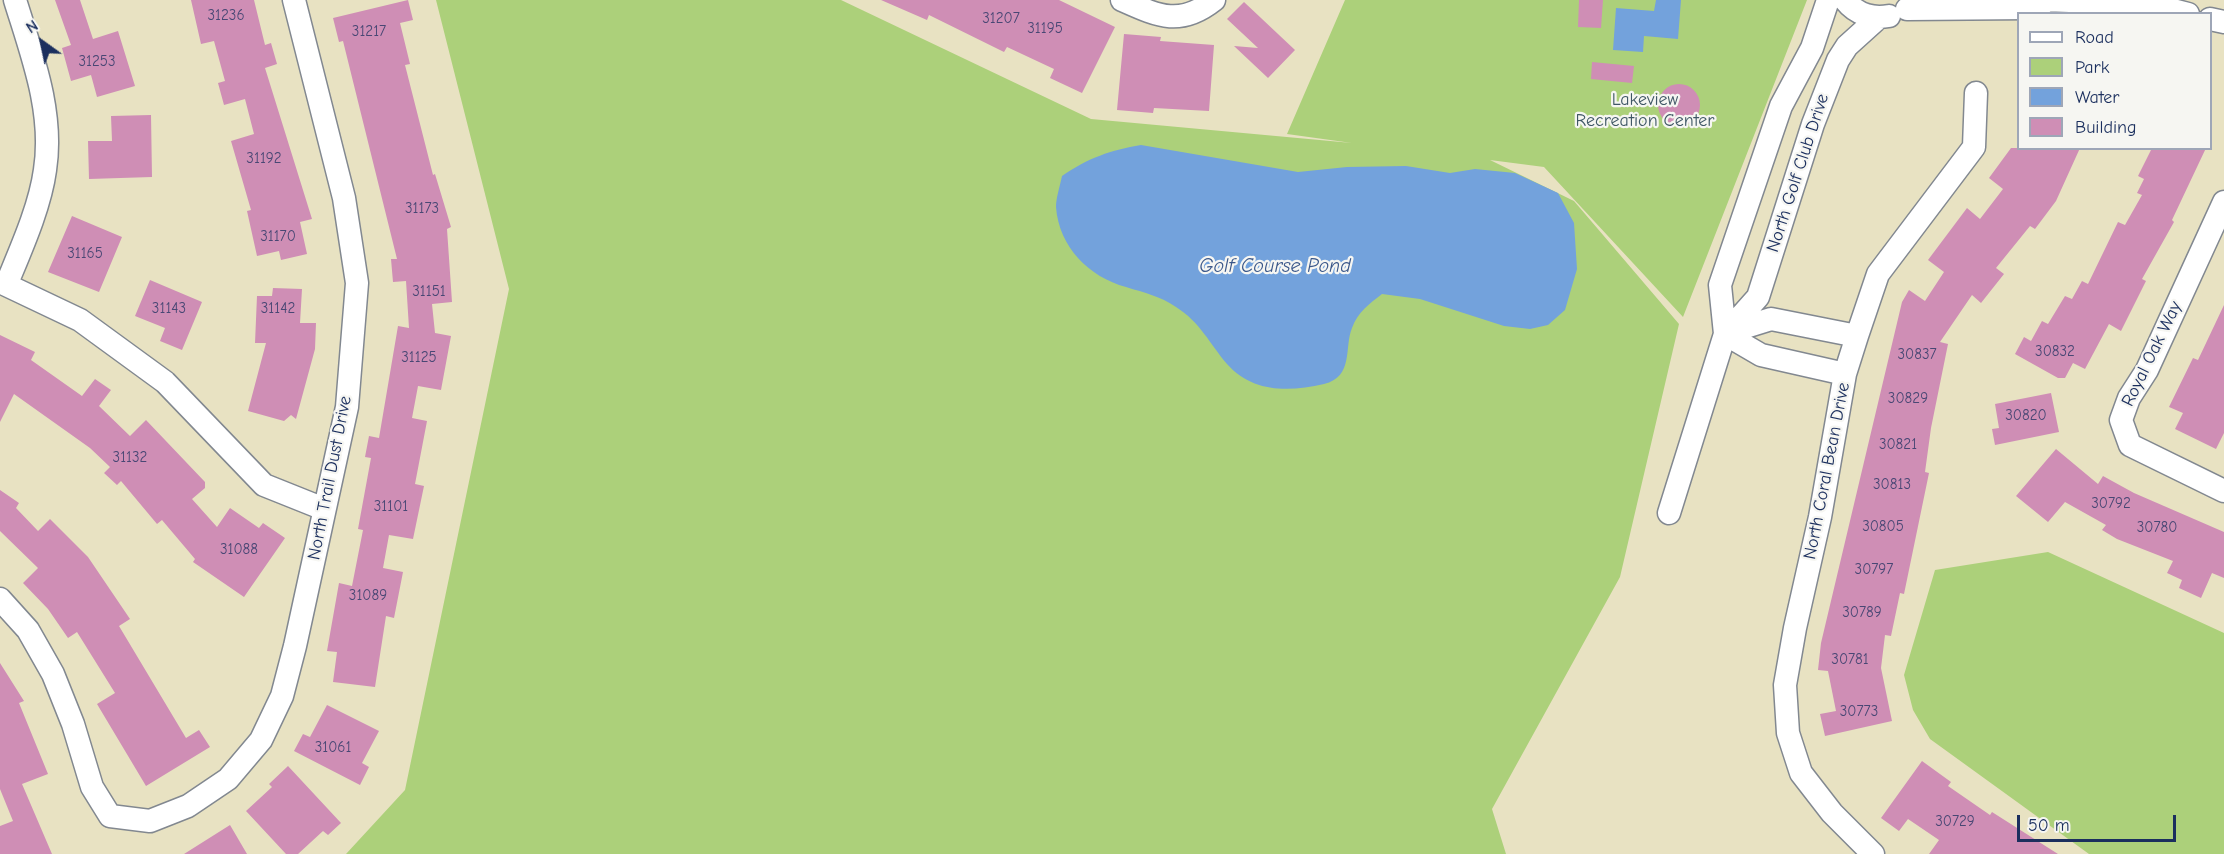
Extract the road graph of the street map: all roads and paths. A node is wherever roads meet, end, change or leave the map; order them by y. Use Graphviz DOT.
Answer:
graph roads {
  1 [pos="15,0"];
  2 [pos="294,0"];
  3 [pos="1122,0"];
  4 [pos="1214,0"];
  5 [pos="1828,0"];
  6 [pos="1845,0"];
  7 [pos="2045,1"];
  8 [pos="1913,4"];
  9 [pos="2180,12"];
  10 [pos="1878,18"];
  11 [pos="1976,93"];
  12 [pos="2224,202"];
  13 [pos="3,283"];
  14 [pos="1725,334"];
  15 [pos="1857,336"];
  16 [pos="1845,374"];
  17 [pos="2224,491"];
  18 [pos="324,509"];
  19 [pos="1669,513"];
  20 [pos="0,599"];
  21 [pos="1873,854"];
  1 -- 13 [label="street"];
  2 -- 18 [label="street, North Trail Dust Drive"];
  3 -- 4 [label="street"];
  5 -- 14 [label="street, North Golf Club Drive"];
  6 -- 10 [label="street"];
  7 -- 8 [label="street"];
  7 -- 9 [label="street"];
  8 -- 10 [label="street"];
  10 -- 14 [label="street, North Golf Club Drive"];
  11 -- 15 [label="street, North Coral Bean Drive"];
  12 -- 17 [label="street, Royal Oak Way"];
  13 -- 18 [label="street"];
  14 -- 15 [label="street"];
  14 -- 16 [label="street"];
  14 -- 19 [label="street, North Golf Club Drive"];
  15 -- 16 [label="street, North Coral Bean Drive"];
  16 -- 21 [label="street, North Coral Bean Drive"];
  18 -- 20 [label="street, North Trail Dust Drive"];
}
